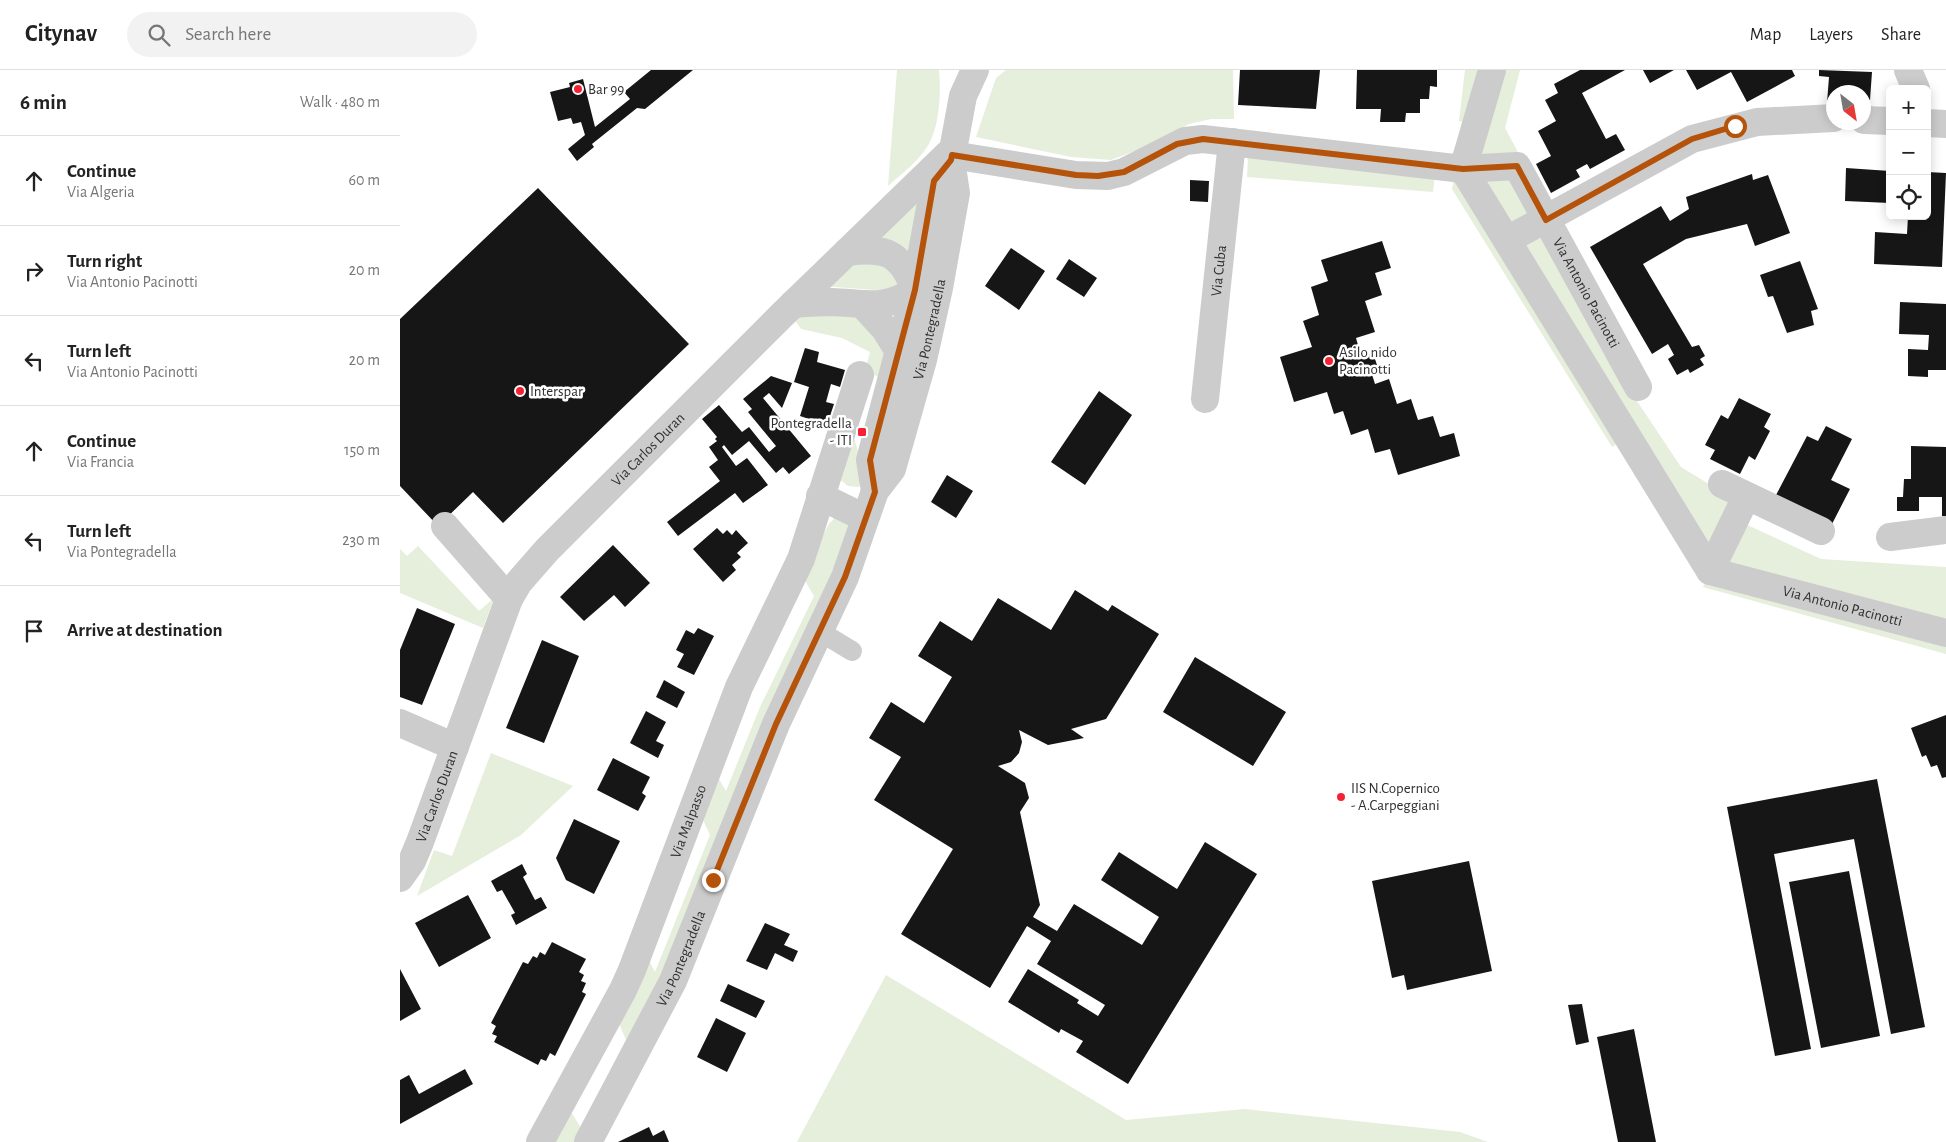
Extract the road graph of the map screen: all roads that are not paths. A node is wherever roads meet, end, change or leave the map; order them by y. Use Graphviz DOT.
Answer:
graph roads {
  1 [pos="974,70"];
  2 [pos="1492,70"];
  3 [pos="1908,70"];
  4 [pos="962,83"];
  5 [pos="1914,85"];
  6 [pos="1826,118"];
  7 [pos="1871,120"];
  8 [pos="1886,121"];
  9 [pos="1232,142"];
  10 [pos="952,155"];
  11 [pos="1463,169"];
  12 [pos="1546,220"];
  13 [pos="1506,240"];
  14 [pos="847,252"];
  15 [pos="926,293"];
  16 [pos="793,304"];
  17 [pos="863,305"];
  18 [pos="900,352"];
  19 [pos="1624,362"];
  20 [pos="860,375"];
  21 [pos="1593,380"];
  22 [pos="1638,387"];
  23 [pos="1204,399"];
  24 [pos="1722,484"];
  25 [pos="875,492"];
  26 [pos="820,496"];
  27 [pos="1746,496"];
  28 [pos="865,518"];
  29 [pos="445,526"];
  30 [pos="1946,530"];
  31 [pos="1821,531"];
  32 [pos="1890,537"];
  33 [pos="1710,571"];
  34 [pos="509,599"];
  35 [pos="820,631"];
  36 [pos="1946,633"];
  37 [pos="852,651"];
  38 [pos="400,724"];
  39 [pos="454,747"];
  40 [pos="400,878"];
  41 [pos="540,1142"];
  42 [pos="588,1142"];
  1 -- 4 [label="street, Via Pontegradella"];
  2 -- 11 [label="street"];
  3 -- 5 [label="street"];
  4 -- 10 [label="street, Via Pontegradella"];
  6 -- 12 [label="street"];
  7 -- 8 [label="street"];
  9 -- 10 [label="street"];
  9 -- 11 [label="street"];
  9 -- 23 [label="street, Via Cuba"];
  10 -- 14 [label="street, Via Carlos Duran"];
  10 -- 15 [label="street, Via Pontegradella"];
  11 -- 12 [label="street, Via Antonio Pacinotti"];
  11 -- 13 [label="street"];
  12 -- 13 [label="street"];
  12 -- 19 [label="street, Via Antonio Pacinotti"];
  13 -- 21 [label="street"];
  14 -- 15 [label="street"];
  14 -- 16 [label="street, Via Carlos Duran"];
  15 -- 17 [label="street"];
  15 -- 18 [label="street, Via Pontegradella"];
  15 -- 25 [label="street, Via Pontegradella"];
  16 -- 17 [label="street"];
  16 -- 34 [label="street, Via Carlos Duran"];
  17 -- 18 [label="street"];
  18 -- 25 [label="street, Via Pontegradella"];
  19 -- 21 [label="street, Via Antonio Pacinotti"];
  19 -- 22 [label="street, Via Antonio Pacinotti"];
  20 -- 26 [label="street, Via Malpasso"];
  21 -- 33 [label="street"];
  24 -- 27 [label="street"];
  25 -- 28 [label="street, Via Pontegradella"];
  26 -- 28 [label="street"];
  26 -- 41 [label="street, Via Malpasso"];
  27 -- 31 [label="street"];
  27 -- 33 [label="street"];
  28 -- 35 [label="street, Via Pontegradella"];
  29 -- 34 [label="street"];
  30 -- 32 [label="street"];
  33 -- 36 [label="street, Via Antonio Pacinotti"];
  34 -- 39 [label="street, Via Carlos Duran"];
  35 -- 37 [label="street"];
  35 -- 42 [label="street, Via Pontegradella"];
  38 -- 39 [label="street"];
  39 -- 40 [label="street, Via Carlos Duran"];
}
